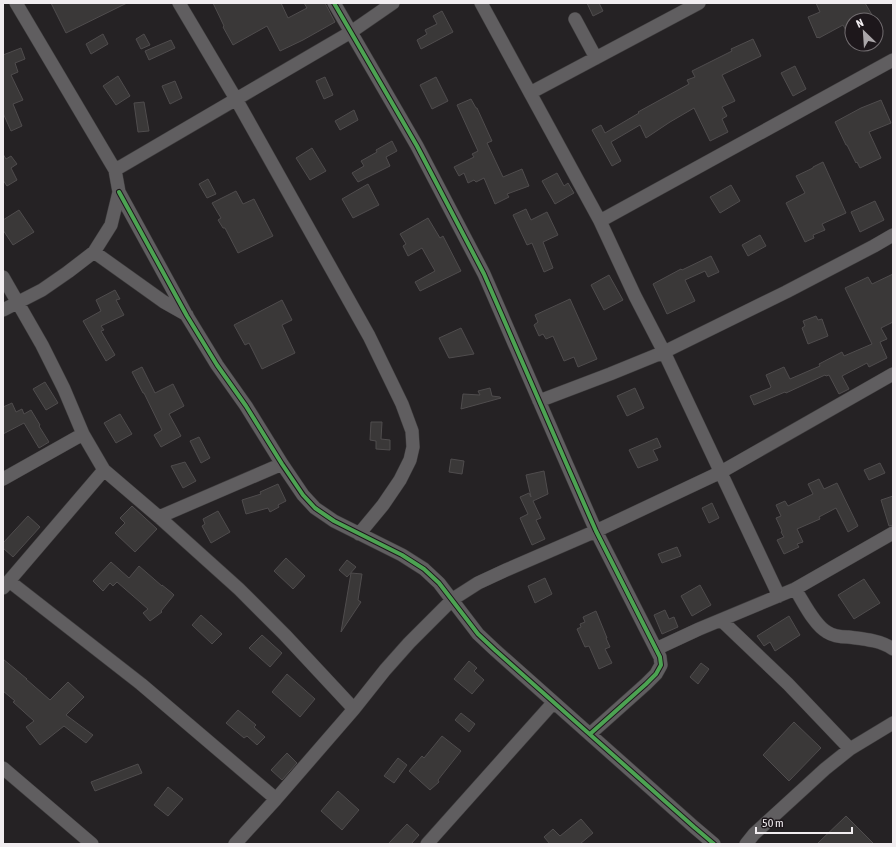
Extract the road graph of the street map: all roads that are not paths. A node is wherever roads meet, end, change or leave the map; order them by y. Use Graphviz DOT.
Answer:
graph roads {
  1 [pos="16,3"];
  2 [pos="179,3"];
  3 [pos="334,3"];
  4 [pos="394,3"];
  5 [pos="481,3"];
  6 [pos="699,3"];
  7 [pos="575,19"];
  8 [pos="350,32"];
  9 [pos="596,58"];
  10 [pos="893,60"];
  11 [pos="530,93"];
  12 [pos="236,99"];
  13 [pos="115,170"];
  14 [pos="120,192"];
  15 [pos="600,221"];
  16 [pos="893,235"];
  17 [pos="94,252"];
  18 [pos="3,277"];
  19 [pos="18,302"];
  20 [pos="3,310"];
  21 [pos="187,316"];
  22 [pos="664,352"];
  23 [pos="893,374"];
  24 [pos="539,401"];
  25 [pos="83,434"];
  26 [pos="282,464"];
  27 [pos="104,470"];
  28 [pos="721,472"];
  29 [pos="3,478"];
  30 [pos="159,517"];
  31 [pos="596,531"];
  32 [pos="893,533"];
  33 [pos="359,534"];
  34 [pos="6,585"];
  35 [pos="795,589"];
  36 [pos="779,596"];
  37 [pos="453,599"];
  38 [pos="721,620"];
  39 [pos="656,649"];
  40 [pos="893,649"];
  41 [pos="553,703"];
  42 [pos="354,709"];
  43 [pos="893,722"];
  44 [pos="590,734"];
  45 [pos="850,749"];
  46 [pos="3,768"];
  47 [pos="276,799"];
  48 [pos="754,841"];
  49 [pos="92,844"];
  50 [pos="235,844"];
  51 [pos="427,844"];
  52 [pos="714,844"];
  1 -- 13 [label="street"];
  2 -- 12 [label="street"];
  3 -- 8 [label="street"];
  4 -- 8 [label="street"];
  5 -- 11 [label="street"];
  6 -- 9 [label="street"];
  7 -- 9 [label="street"];
  8 -- 12 [label="street"];
  8 -- 24 [label="street"];
  9 -- 11 [label="street"];
  10 -- 15 [label="street"];
  11 -- 15 [label="street"];
  12 -- 13 [label="street"];
  12 -- 33 [label="street"];
  13 -- 14 [label="street"];
  14 -- 17 [label="street"];
  14 -- 21 [label="street"];
  15 -- 22 [label="street"];
  16 -- 22 [label="street"];
  17 -- 19 [label="street"];
  17 -- 21 [label="street"];
  18 -- 19 [label="street"];
  19 -- 20 [label="street"];
  19 -- 25 [label="street"];
  21 -- 26 [label="street"];
  22 -- 24 [label="street"];
  22 -- 28 [label="street"];
  23 -- 28 [label="street"];
  24 -- 31 [label="street"];
  25 -- 27 [label="street"];
  25 -- 29 [label="street"];
  26 -- 30 [label="street"];
  26 -- 33 [label="street"];
  27 -- 30 [label="street"];
  27 -- 34 [label="street"];
  28 -- 31 [label="street"];
  28 -- 36 [label="street"];
  30 -- 42 [label="street"];
  31 -- 37 [label="street"];
  31 -- 39 [label="street"];
  32 -- 35 [label="street"];
  33 -- 37 [label="street"];
  34 -- 47 [label="street"];
  35 -- 36 [label="street"];
  35 -- 40 [label="street"];
  36 -- 38 [label="street"];
  37 -- 41 [label="street"];
  37 -- 42 [label="street"];
  38 -- 39 [label="street"];
  38 -- 45 [label="street"];
  39 -- 44 [label="street"];
  41 -- 44 [label="street"];
  41 -- 51 [label="street"];
  42 -- 47 [label="street"];
  43 -- 45 [label="street"];
  44 -- 52 [label="street"];
  45 -- 48 [label="street"];
  46 -- 49 [label="street"];
  47 -- 50 [label="street"];
}
